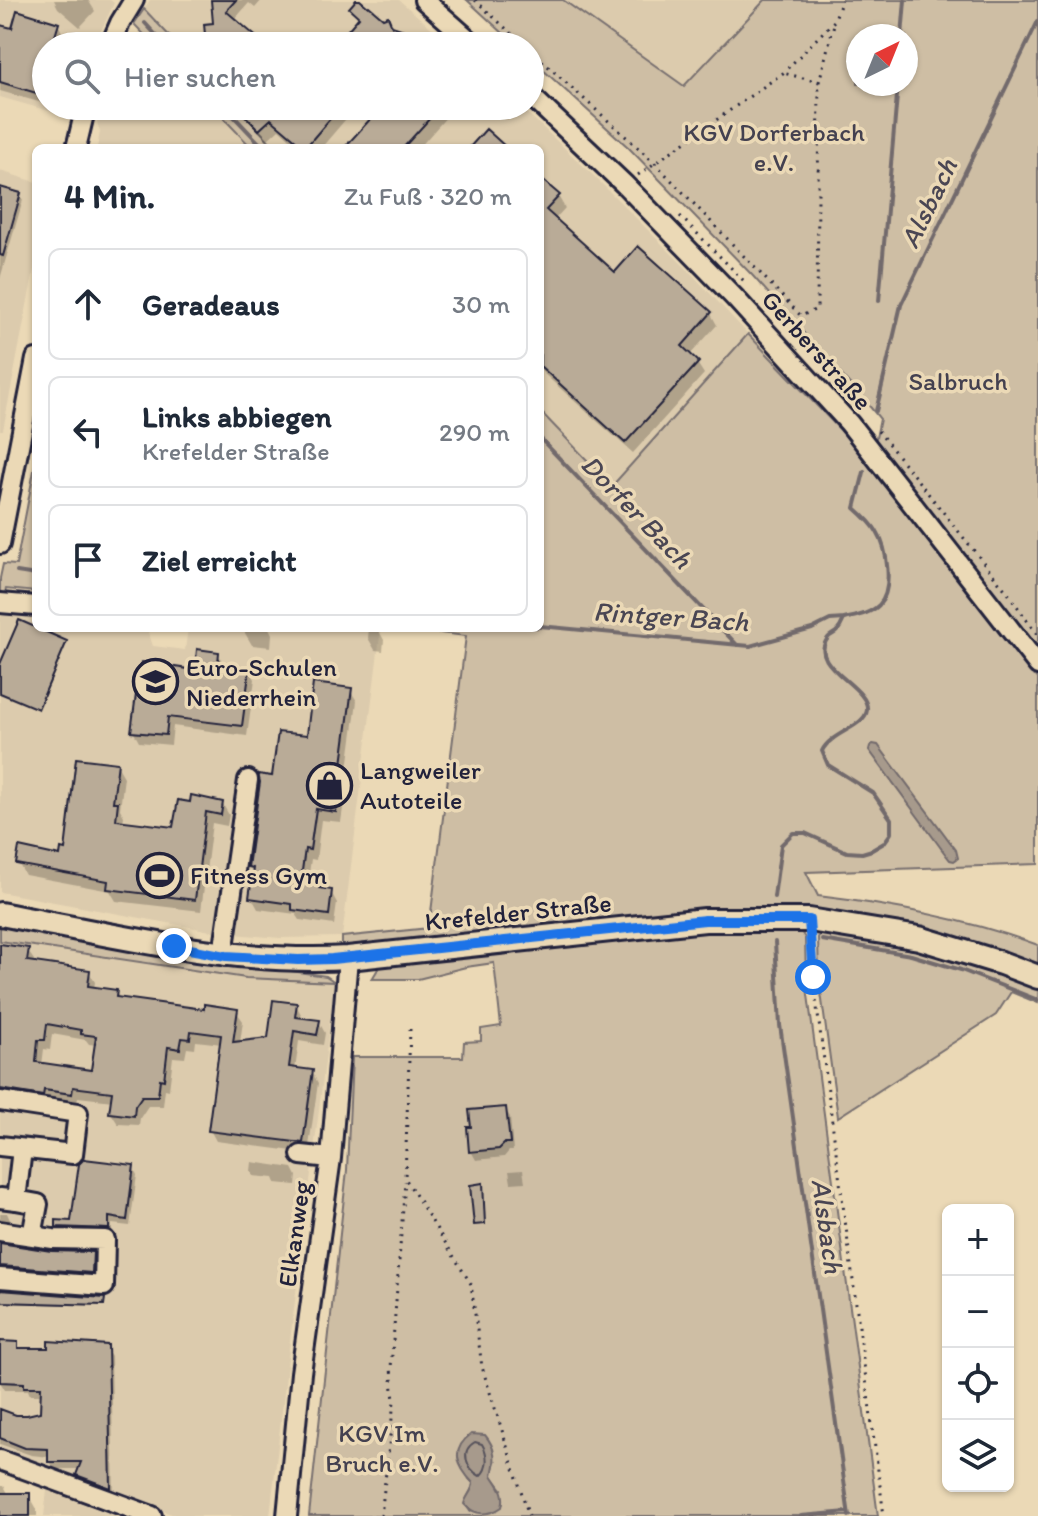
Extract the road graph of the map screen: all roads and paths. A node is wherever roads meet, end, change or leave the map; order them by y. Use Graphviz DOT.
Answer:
graph roads {
  1 [pos="134,0"];
  2 [pos="424,0"];
  3 [pos="475,0"];
  4 [pos="842,0"];
  5 [pos="834,21"];
  6 [pos="116,32"];
  7 [pos="460,32"];
  8 [pos="510,32"];
  9 [pos="544,63"];
  10 [pos="783,73"];
  11 [pos="819,82"];
  12 [pos="544,108"];
  13 [pos="83,120"];
  14 [pos="77,144"];
  15 [pos="655,163"];
  16 [pos="625,185"];
  17 [pos="32,380"];
  18 [pos="0,544"];
  19 [pos="0,603"];
  20 [pos="32,606"];
  21 [pos="1038,665"];
  22 [pos="248,780"];
  23 [pos="0,914"];
  24 [pos="809,920"];
  25 [pos="226,956"];
  26 [pos="348,958"];
  27 [pos="1038,977"];
  28 [pos="410,1029"];
  29 [pos="0,1101"];
  30 [pos="0,1146"];
  31 [pos="22,1149"];
  32 [pos="301,1155"];
  33 [pos="331,1158"];
  34 [pos="405,1178"];
  35 [pos="8,1199"];
  36 [pos="0,1231"];
  37 [pos="32,1236"];
  38 [pos="0,1278"];
  39 [pos="0,1460"];
  40 [pos="152,1516"];
  41 [pos="287,1516"];
  42 [pos="381,1516"];
  43 [pos="529,1516"];
  44 [pos="884,1516"];
  1 -- 6 [label="street"];
  2 -- 7 [label="street"];
  3 -- 8 [label="path"];
  4 -- 5 [label="path"];
  5 -- 10 [label="path"];
  5 -- 11 [label="path"];
  9 -- 15 [label="path"];
  10 -- 11 [label="path"];
  10 -- 15 [label="path"];
  11 -- 15 [label="path"];
  12 -- 16 [label="street, Gerberstraße"];
  13 -- 14 [label="street"];
  15 -- 16 [label="path"];
  16 -- 21 [label="street, Gerberstraße"];
  17 -- 18 [label="street"];
  19 -- 20 [label="street"];
  22 -- 25 [label="street"];
  23 -- 25 [label="main road, Krefelder Straße"];
  24 -- 26 [label="main road, Krefelder Straße"];
  24 -- 27 [label="main road, Krefelder Straße"];
  24 -- 44 [label="path"];
  25 -- 26 [label="main road, Krefelder Straße"];
  26 -- 33 [label="street, Elkanweg"];
  28 -- 34 [label="path"];
  29 -- 31 [label="street"];
  30 -- 31 [label="street"];
  31 -- 35 [label="street"];
  32 -- 33 [label="street"];
  33 -- 41 [label="street, Elkanweg"];
  34 -- 42 [label="path"];
  34 -- 43 [label="path"];
  35 -- 37 [label="street"];
  36 -- 37 [label="street"];
  37 -- 38 [label="street"];
  39 -- 40 [label="street"];
}
